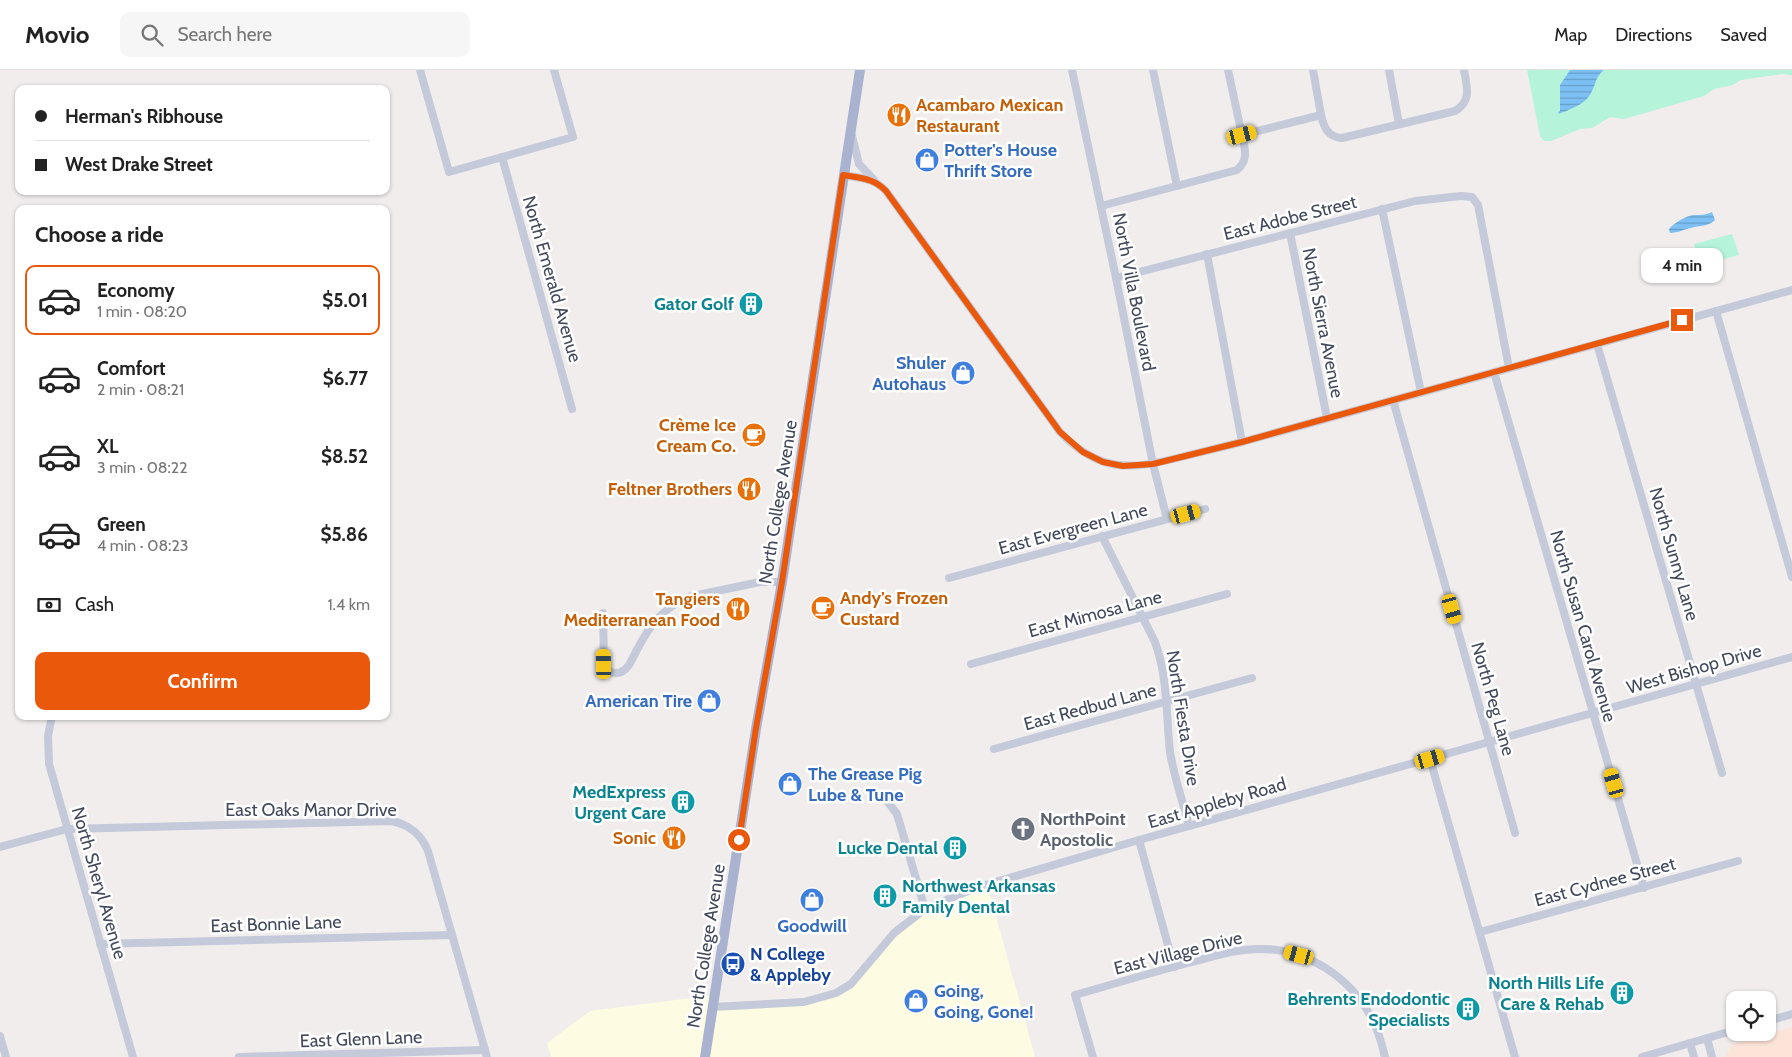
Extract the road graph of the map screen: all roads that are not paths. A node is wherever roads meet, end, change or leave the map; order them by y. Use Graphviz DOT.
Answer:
graph roads {
  1 [pos="420,70"];
  2 [pos="554,70"];
  3 [pos="860,70"];
  4 [pos="1072,70"];
  5 [pos="1153,70"];
  6 [pos="1228,70"];
  7 [pos="1313,70"];
  8 [pos="1388,70"];
  9 [pos="1464,70"];
  10 [pos="1321,115"];
  11 [pos="1399,124"];
  12 [pos="850,128"];
  13 [pos="1242,135"];
  14 [pos="502,157"];
  15 [pos="843,175"];
  16 [pos="876,182"];
  17 [pos="1178,186"];
  18 [pos="1101,206"];
  19 [pos="1382,209"];
  20 [pos="1290,233"];
  21 [pos="1207,254"];
  22 [pos="1116,278"];
  23 [pos="1792,290"];
  24 [pos="1716,311"];
  25 [pos="1597,344"];
  26 [pos="1509,368"];
  27 [pos="1494,372"];
  28 [pos="1421,392"];
  29 [pos="1393,400"];
  30 [pos="572,409"];
  31 [pos="1327,418"];
  32 [pos="1242,442"];
  33 [pos="1153,464"];
  34 [pos="1205,509"];
  35 [pos="1167,519"];
  36 [pos="1102,536"];
  37 [pos="1792,577"];
  38 [pos="949,578"];
  39 [pos="782,582"];
  40 [pos="1227,594"];
  41 [pos="604,613"];
  42 [pos="1142,617"];
  43 [pos="1792,657"];
  44 [pos="971,664"];
  45 [pos="1252,678"];
  46 [pos="1696,684"];
  47 [pos="1166,702"];
  48 [pos="1593,713"];
  49 [pos="51,720"];
  50 [pos="1489,742"];
  51 [pos="994,749"];
  52 [pos="1430,759"];
  53 [pos="1722,773"];
  54 [pos="884,796"];
  55 [pos="1189,826"];
  56 [pos="67,829"];
  57 [pos="1515,833"];
  58 [pos="1139,840"];
  59 [pos="0,847"];
  60 [pos="1738,861"];
  61 [pos="1644,888"];
  62 [pos="925,909"];
  63 [pos="1480,932"];
  64 [pos="452,935"];
  65 [pos="100,944"];
  66 [pos="1174,967"];
  67 [pos="713,1006"];
  68 [pos="1792,1014"];
  69 [pos="1776,1019"];
  70 [pos="1726,1033"];
  71 [pos="0,1036"];
  72 [pos="1707,1038"];
  73 [pos="1690,1043"];
  74 [pos="486,1054"];
  75 [pos="6,1057"];
  76 [pos="133,1057"];
  77 [pos="238,1057"];
  78 [pos="705,1057"];
  79 [pos="1093,1057"];
  80 [pos="1385,1057"];
  81 [pos="1516,1057"];
  82 [pos="1642,1057"];
  83 [pos="1694,1057"];
  84 [pos="1712,1057"];
  1 -- 14 [label="street"];
  2 -- 14 [label="street"];
  3 -- 12 [label="main road, North College Avenue"];
  4 -- 18 [label="street, North Villa Boulevard"];
  5 -- 17 [label="street"];
  6 -- 13 [label="street"];
  7 -- 10 [label="street"];
  8 -- 11 [label="street"];
  9 -- 11 [label="street"];
  10 -- 11 [label="street"];
  10 -- 13 [label="street"];
  12 -- 15 [label="main road, North College Avenue"];
  12 -- 16 [label="street"];
  13 -- 17 [label="street"];
  14 -- 30 [label="street, North Emerald Avenue"];
  15 -- 16 [label="street"];
  15 -- 39 [label="main road, North College Avenue"];
  16 -- 33 [label="street"];
  17 -- 18 [label="street"];
  18 -- 22 [label="street, North Villa Boulevard"];
  19 -- 20 [label="street, East Adobe Street"];
  19 -- 26 [label="street, East Adobe Street"];
  19 -- 28 [label="street"];
  20 -- 21 [label="street, East Adobe Street"];
  20 -- 31 [label="street, North Sierra Avenue"];
  21 -- 22 [label="street, East Adobe Street"];
  21 -- 32 [label="street"];
  22 -- 33 [label="street, North Villa Boulevard"];
  23 -- 24 [label="street"];
  24 -- 25 [label="street"];
  24 -- 37 [label="street"];
  25 -- 26 [label="street"];
  25 -- 46 [label="street, North Sunny Lane"];
  26 -- 27 [label="street"];
  27 -- 28 [label="street"];
  27 -- 48 [label="street, North Susan Carol Avenue"];
  28 -- 29 [label="street"];
  29 -- 31 [label="street"];
  29 -- 50 [label="street, North Peg Lane"];
  31 -- 32 [label="street"];
  32 -- 33 [label="street"];
  33 -- 35 [label="street, North Villa Boulevard"];
  34 -- 35 [label="street, East Evergreen Lane"];
  35 -- 36 [label="street, East Evergreen Lane"];
  36 -- 38 [label="street, East Evergreen Lane"];
  36 -- 42 [label="street, North Fiesta Drive"];
  39 -- 41 [label="street"];
  39 -- 67 [label="main road, North College Avenue"];
  40 -- 42 [label="street, East Mimosa Lane"];
  42 -- 44 [label="street, East Mimosa Lane"];
  42 -- 47 [label="street, North Fiesta Drive"];
  43 -- 46 [label="street, West Bishop Drive"];
  45 -- 47 [label="street, East Redbud Lane"];
  46 -- 48 [label="street, West Bishop Drive"];
  46 -- 53 [label="street, North Sunny Lane"];
  47 -- 51 [label="street, East Redbud Lane"];
  47 -- 55 [label="street, North Fiesta Drive"];
  48 -- 50 [label="street, West Bishop Drive"];
  48 -- 61 [label="street, North Susan Carol Avenue"];
  49 -- 56 [label="street, North Sheryl Avenue"];
  50 -- 52 [label="street, West Bishop Drive"];
  50 -- 57 [label="street, North Peg Lane"];
  52 -- 55 [label="street, East Appleby Road"];
  52 -- 63 [label="street"];
  54 -- 62 [label="street"];
  55 -- 58 [label="street, East Appleby Road"];
  56 -- 59 [label="street, East Oaks Manor Drive"];
  56 -- 64 [label="street, East Oaks Manor Drive"];
  56 -- 65 [label="street, North Sheryl Avenue"];
  58 -- 62 [label="street, East Appleby Road"];
  58 -- 66 [label="street"];
  60 -- 61 [label="street, East Cydnee Street"];
  61 -- 63 [label="street, East Cydnee Street"];
  62 -- 67 [label="street, East Appleby Road"];
  63 -- 81 [label="street"];
  64 -- 65 [label="street, East Bonnie Lane"];
  64 -- 74 [label="street, East Oaks Manor Drive"];
  65 -- 76 [label="street, North Sheryl Avenue"];
  66 -- 79 [label="street, East Village Drive"];
  66 -- 80 [label="street, East Village Drive"];
  67 -- 78 [label="main road, North College Avenue"];
  68 -- 69 [label="street"];
  70 -- 72 [label="street"];
  71 -- 75 [label="street"];
  72 -- 73 [label="street"];
  72 -- 84 [label="street"];
  73 -- 82 [label="street"];
  73 -- 83 [label="street"];
  74 -- 77 [label="street, East Glenn Lane"];
}
